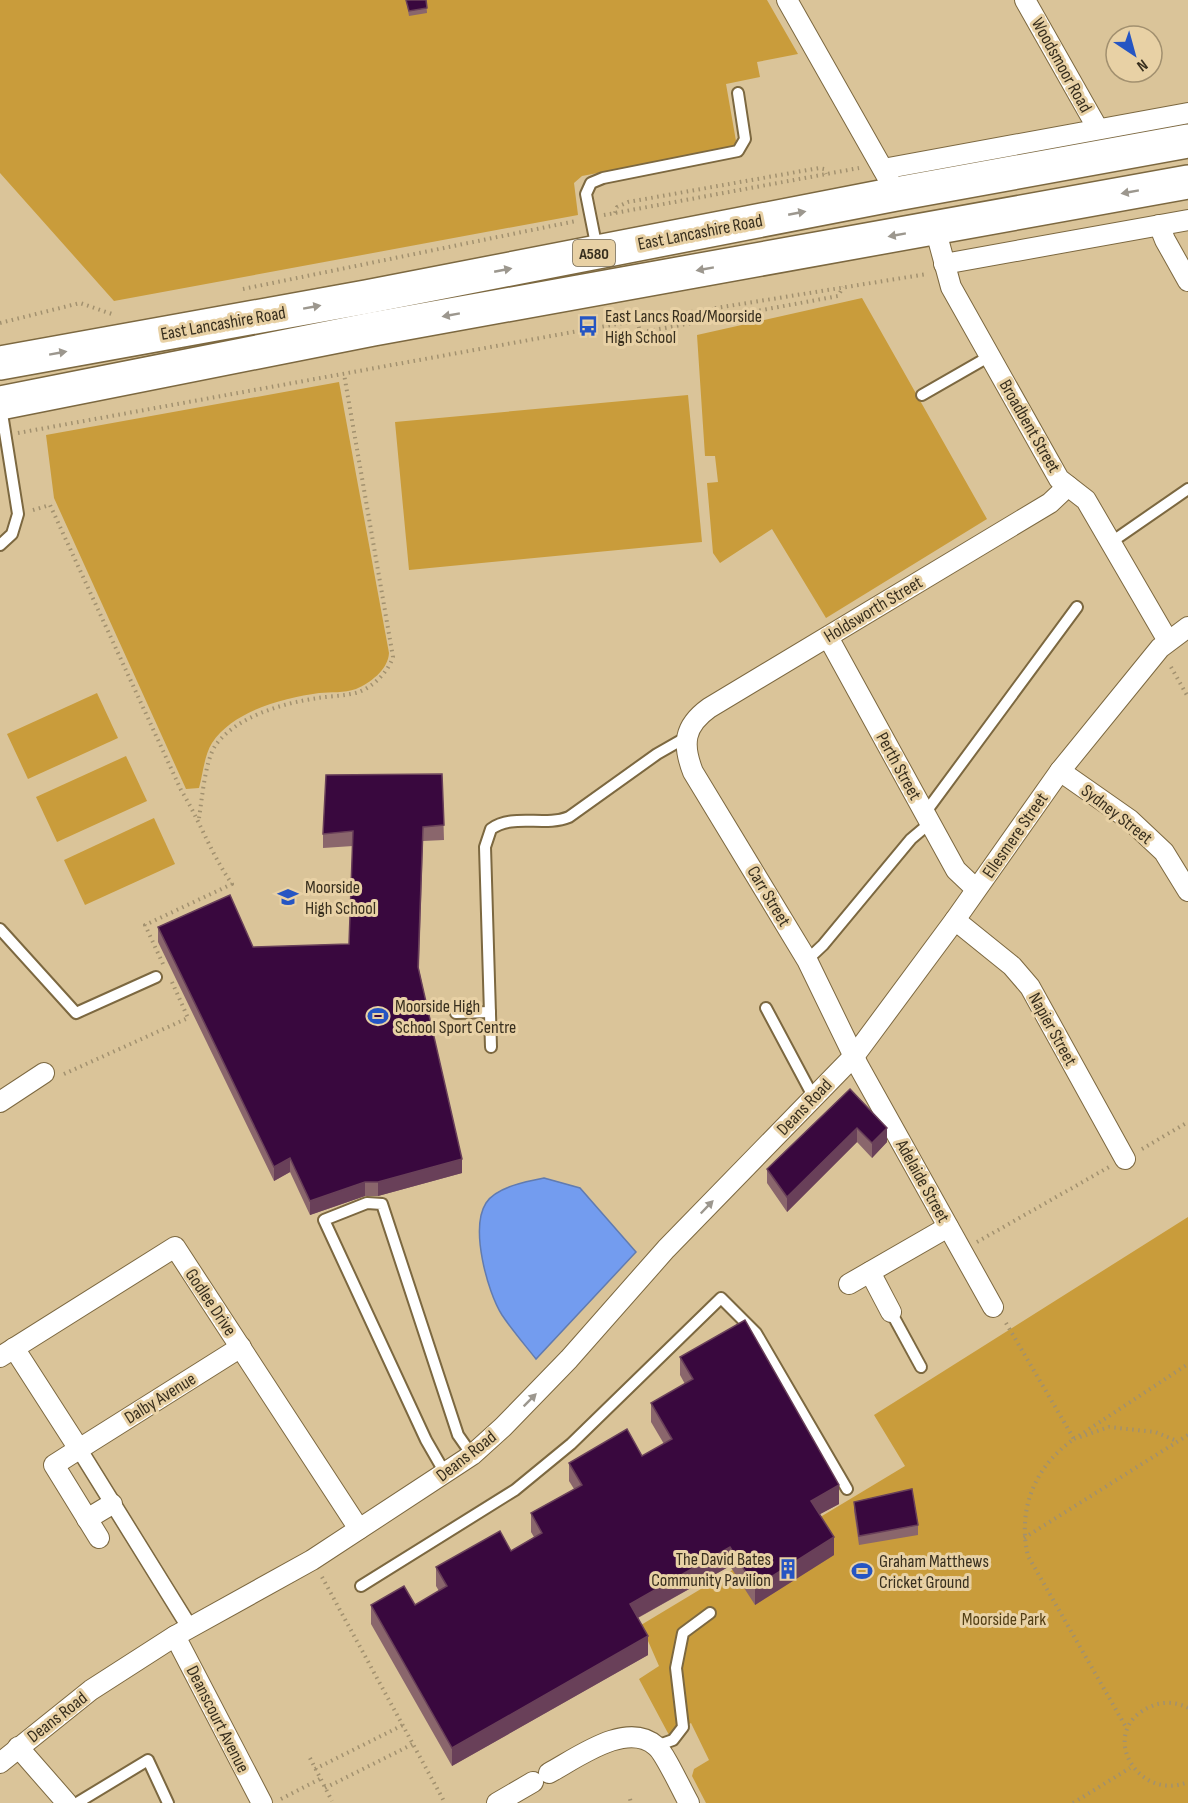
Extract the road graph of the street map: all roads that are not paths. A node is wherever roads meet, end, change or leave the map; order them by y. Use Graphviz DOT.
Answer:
graph roads {
  1 [pos="787,0"];
  2 [pos="1025,0"];
  3 [pos="738,93"];
  4 [pos="1188,113"];
  5 [pos="1098,129"];
  6 [pos="1188,141"];
  7 [pos="889,181"];
  8 [pos="1188,182"];
  9 [pos="1188,220"];
  10 [pos="1159,225"];
  11 [pos="935,228"];
  12 [pos="597,252"];
  13 [pos="945,267"];
  14 [pos="1188,281"];
  15 [pos="990,356"];
  16 [pos="0,363"];
  17 [pos="922,395"];
  18 [pos="0,403"];
  19 [pos="1068,486"];
  20 [pos="1188,489"];
  21 [pos="1110,543"];
  22 [pos="0,545"];
  23 [pos="1077,607"];
  24 [pos="1188,627"];
  25 [pos="828,637"];
  26 [pos="1164,645"];
  27 [pos="685,738"];
  28 [pos="1060,771"];
  29 [pos="927,818"];
  30 [pos="976,889"];
  31 [pos="1188,891"];
  32 [pos="956,920"];
  33 [pos="0,929"];
  34 [pos="807,960"];
  35 [pos="156,977"];
  36 [pos="766,1008"];
  37 [pos="490,1012"];
  38 [pos="456,1013"];
  39 [pos="491,1047"];
  40 [pos="855,1055"];
  41 [pos="44,1073"];
  42 [pos="814,1098"];
  43 [pos="0,1102"];
  44 [pos="1125,1159"];
  45 [pos="948,1227"];
  46 [pos="870,1272"];
  47 [pos="849,1284"];
  48 [pos="993,1307"];
  49 [pos="891,1312"];
  50 [pos="241,1347"];
  51 [pos="7,1353"];
  52 [pos="921,1366"];
  53 [pos="78,1449"];
  54 [pos="472,1455"];
  55 [pos="446,1473"];
  56 [pos="847,1489"];
  57 [pos="112,1504"];
  58 [pos="87,1519"];
  59 [pos="359,1529"];
  60 [pos="99,1538"];
  61 [pos="361,1586"];
  62 [pos="711,1613"];
  63 [pos="183,1632"];
  64 [pos="656,1746"];
  65 [pos="18,1747"];
  66 [pos="0,1763"];
  67 [pos="67,1803"];
  68 [pos="76,1803"];
  69 [pos="168,1803"];
  70 [pos="262,1803"];
  71 [pos="497,1803"];
  72 [pos="689,1803"];
  1 -- 7 [label="street"];
  2 -- 5 [label="street, Woodsmoor Road"];
  3 -- 12 [label="lane"];
  4 -- 5 [label="street"];
  5 -- 7 [label="street"];
  6 -- 7 [label="highway, East Lancashire Road / A580"];
  12 -- 7 [label="highway, East Lancashire Road / A580, one-way"];
  8 -- 11 [label="highway, East Lancashire Road / A580, one-way"];
  9 -- 10 [label="street"];
  10 -- 13 [label="street"];
  10 -- 14 [label="street"];
  11 -- 13 [label="street, Broadbent Street"];
  11 -- 18 [label="highway, East Lancashire Road / A580, one-way"];
  16 -- 12 [label="highway, East Lancashire Road / A580, one-way"];
  13 -- 15 [label="street, Broadbent Street"];
  15 -- 17 [label="lane"];
  15 -- 19 [label="street, Broadbent Street"];
  18 -- 22 [label="lane"];
  19 -- 21 [label="street, Broadbent Street"];
  19 -- 25 [label="street, Holdsworth Street"];
  20 -- 21 [label="lane"];
  21 -- 26 [label="street, Broadbent Street"];
  23 -- 29 [label="lane"];
  24 -- 26 [label="street, Ellesmere Street"];
  25 -- 27 [label="street, Holdsworth Street"];
  25 -- 29 [label="street, Perth Street"];
  26 -- 28 [label="street, Ellesmere Street"];
  27 -- 34 [label="street, Carr Street"];
  27 -- 37 [label="lane"];
  28 -- 30 [label="street, Ellesmere Street"];
  28 -- 31 [label="street, Sydney Street"];
  29 -- 30 [label="street, Perth Street"];
  29 -- 34 [label="lane"];
  30 -- 32 [label="street, Ellesmere Street"];
  32 -- 40 [label="street, Ellesmere Street"];
  32 -- 44 [label="street, Napier Street"];
  33 -- 35 [label="lane"];
  34 -- 40 [label="street, Carr Street"];
  36 -- 42 [label="lane"];
  37 -- 38 [label="lane"];
  37 -- 39 [label="lane"];
  40 -- 42 [label="street, Deans Road"];
  40 -- 45 [label="street, Adelaide Street"];
  41 -- 43 [label="street"];
  54 -- 42 [label="street, Deans Road, one-way"];
  45 -- 46 [label="street"];
  45 -- 48 [label="street, Adelaide Street"];
  46 -- 47 [label="street"];
  46 -- 49 [label="street"];
  49 -- 52 [label="lane"];
  50 -- 51 [label="street, Godlee Drive"];
  50 -- 53 [label="street, Dalby Avenue"];
  50 -- 59 [label="street, Godlee Drive"];
  51 -- 53 [label="street"];
  53 -- 57 [label="street"];
  53 -- 58 [label="street, Dalby Avenue"];
  54 -- 55 [label="street, Deans Road"];
  54 -- 55 [label="lane"];
  55 -- 59 [label="street, Deans Road"];
  56 -- 61 [label="lane"];
  57 -- 58 [label="street"];
  57 -- 63 [label="street"];
  58 -- 60 [label="street"];
  59 -- 63 [label="street, Deans Road"];
  62 -- 64 [label="lane"];
  63 -- 65 [label="street, Deans Road"];
  63 -- 70 [label="street, Deanscourt Avenue"];
  64 -- 71 [label="street"];
  64 -- 72 [label="street"];
  65 -- 66 [label="street, Deans Road"];
  65 -- 67 [label="street"];
  68 -- 69 [label="lane"];
}
